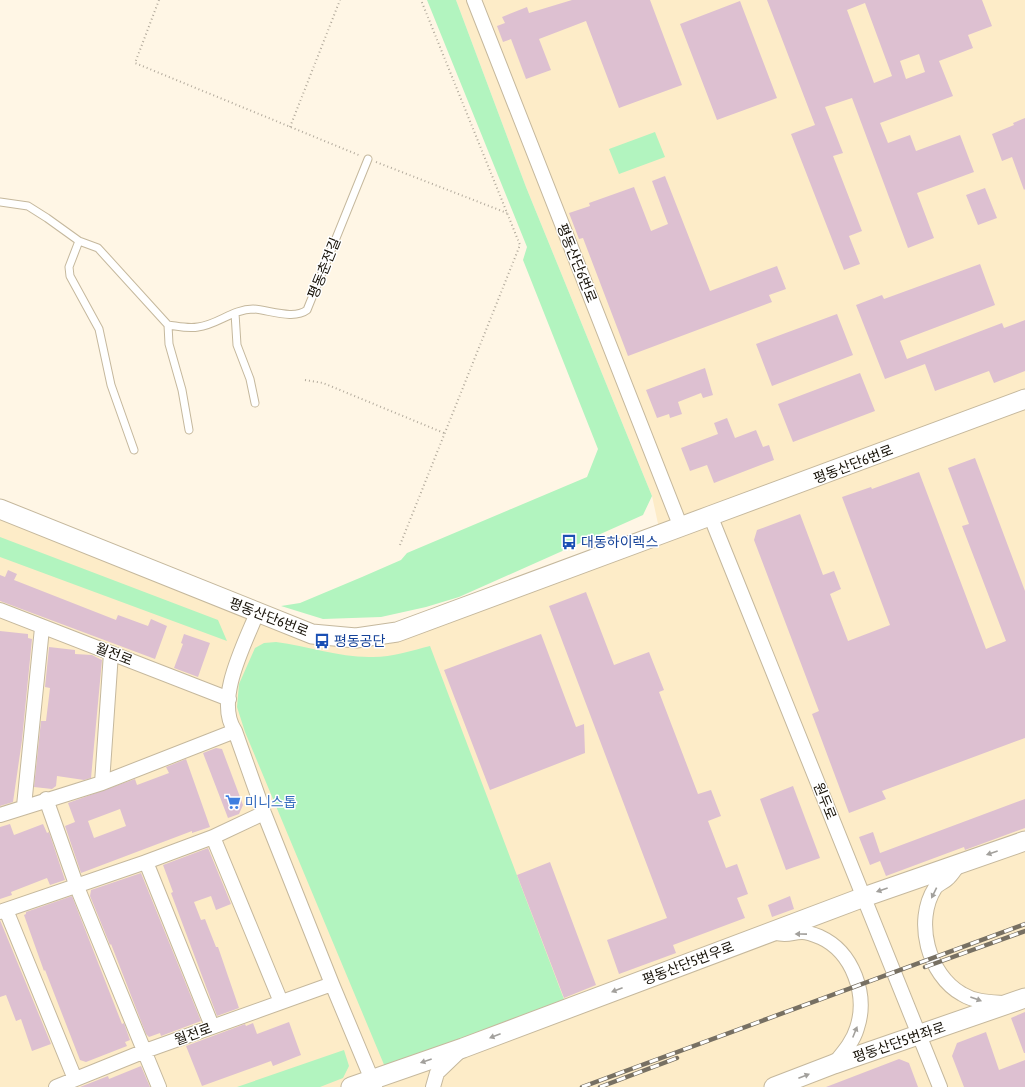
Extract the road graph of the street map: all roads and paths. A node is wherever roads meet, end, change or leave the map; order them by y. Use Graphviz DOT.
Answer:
graph roads {
  1 [pos="159,0"];
  2 [pos="340,0"];
  3 [pos="421,0"];
  4 [pos="474,0"];
  5 [pos="290,128"];
  6 [pos="368,159"];
  7 [pos="0,202"];
  8 [pos="507,213"];
  9 [pos="79,241"];
  10 [pos="235,313"];
  11 [pos="168,324"];
  12 [pos="305,380"];
  13 [pos="1025,399"];
  14 [pos="255,403"];
  15 [pos="189,430"];
  16 [pos="444,433"];
  17 [pos="134,450"];
  18 [pos="0,509"];
  19 [pos="710,515"];
  20 [pos="680,526"];
  21 [pos="400,545"];
  22 [pos="0,610"];
  23 [pos="257,613"];
  24 [pos="42,628"];
  25 [pos="112,653"];
  26 [pos="228,699"];
  27 [pos="235,731"];
  28 [pos="102,783"];
  29 [pos="46,799"];
  30 [pos="24,806"];
  31 [pos="264,813"];
  32 [pos="0,815"];
  33 [pos="213,837"];
  34 [pos="1025,841"];
  35 [pos="146,862"];
  36 [pos="959,864"];
  37 [pos="77,887"];
  38 [pos="864,897"];
  39 [pos="3,911"];
  40 [pos="771,931"];
  41 [pos="332,984"];
  42 [pos="1017,1001"];
  43 [pos="281,1002"];
  44 [pos="212,1026"];
  45 [pos="920,1035"];
  46 [pos="463,1048"];
  47 [pos="145,1051"];
  48 [pos="834,1064"];
  49 [pos="75,1079"];
  50 [pos="374,1083"];
  51 [pos="56,1087"];
  52 [pos="159,1087"];
  53 [pos="351,1087"];
  54 [pos="433,1087"];
  55 [pos="774,1087"];
  56 [pos="940,1087"];
  1 -- 5 [label="path"];
  2 -- 5 [label="path"];
  3 -- 8 [label="path"];
  4 -- 20 [label="street, 평동산단6번로"];
  5 -- 6 [label="path"];
  6 -- 8 [label="path"];
  6 -- 10 [label="lane, 평동춘전길"];
  7 -- 9 [label="lane"];
  8 -- 16 [label="path"];
  9 -- 11 [label="lane"];
  9 -- 17 [label="lane"];
  10 -- 11 [label="lane, 평동춘전길"];
  10 -- 14 [label="lane"];
  11 -- 15 [label="lane"];
  12 -- 16 [label="path"];
  13 -- 19 [label="street, 평동산단6번로"];
  16 -- 21 [label="path"];
  18 -- 23 [label="street, 평동산단6번로"];
  19 -- 20 [label="street, 평동산단6번로"];
  19 -- 38 [label="street, 원두로"];
  20 -- 23 [label="street, 평동산단6번로"];
  22 -- 24 [label="street, 월전로"];
  23 -- 26 [label="street"];
  24 -- 25 [label="street, 월전로"];
  24 -- 30 [label="street"];
  25 -- 26 [label="street, 월전로"];
  25 -- 28 [label="street"];
  26 -- 27 [label="street"];
  27 -- 28 [label="street"];
  27 -- 31 [label="street"];
  28 -- 29 [label="street"];
  29 -- 30 [label="street"];
  29 -- 37 [label="street"];
  30 -- 32 [label="street"];
  31 -- 33 [label="street"];
  31 -- 41 [label="street"];
  33 -- 35 [label="street"];
  33 -- 43 [label="street"];
  34 -- 36 [label="street, 평동산단5번우로, one-way"];
  35 -- 37 [label="street"];
  35 -- 44 [label="street"];
  36 -- 38 [label="street, 평동산단5번우로, one-way"];
  36 -- 42 [label="street, one-way"];
  37 -- 39 [label="street"];
  37 -- 47 [label="street"];
  38 -- 40 [label="street, 평동산단5번우로"];
  38 -- 45 [label="street, 원두로"];
  39 -- 49 [label="street"];
  40 -- 46 [label="street, 평동산단5번우로, one-way"];
  48 -- 40 [label="street, one-way"];
  41 -- 43 [label="street, 월전로"];
  41 -- 50 [label="street"];
  42 -- 45 [label="street, 평동산단5번좌로"];
  43 -- 44 [label="street, 월전로"];
  44 -- 47 [label="street, 월전로"];
  45 -- 48 [label="street, 평동산단5번좌로"];
  45 -- 56 [label="street, 원두로"];
  46 -- 50 [label="street, 평동산단5번우로, one-way"];
  46 -- 54 [label="street"];
  47 -- 49 [label="street, 월전로"];
  47 -- 52 [label="street"];
  55 -- 48 [label="street, 평동산단5번좌로, one-way"];
  49 -- 51 [label="street, 월전로"];
  50 -- 53 [label="street, 평동산단5번우로"];
}
